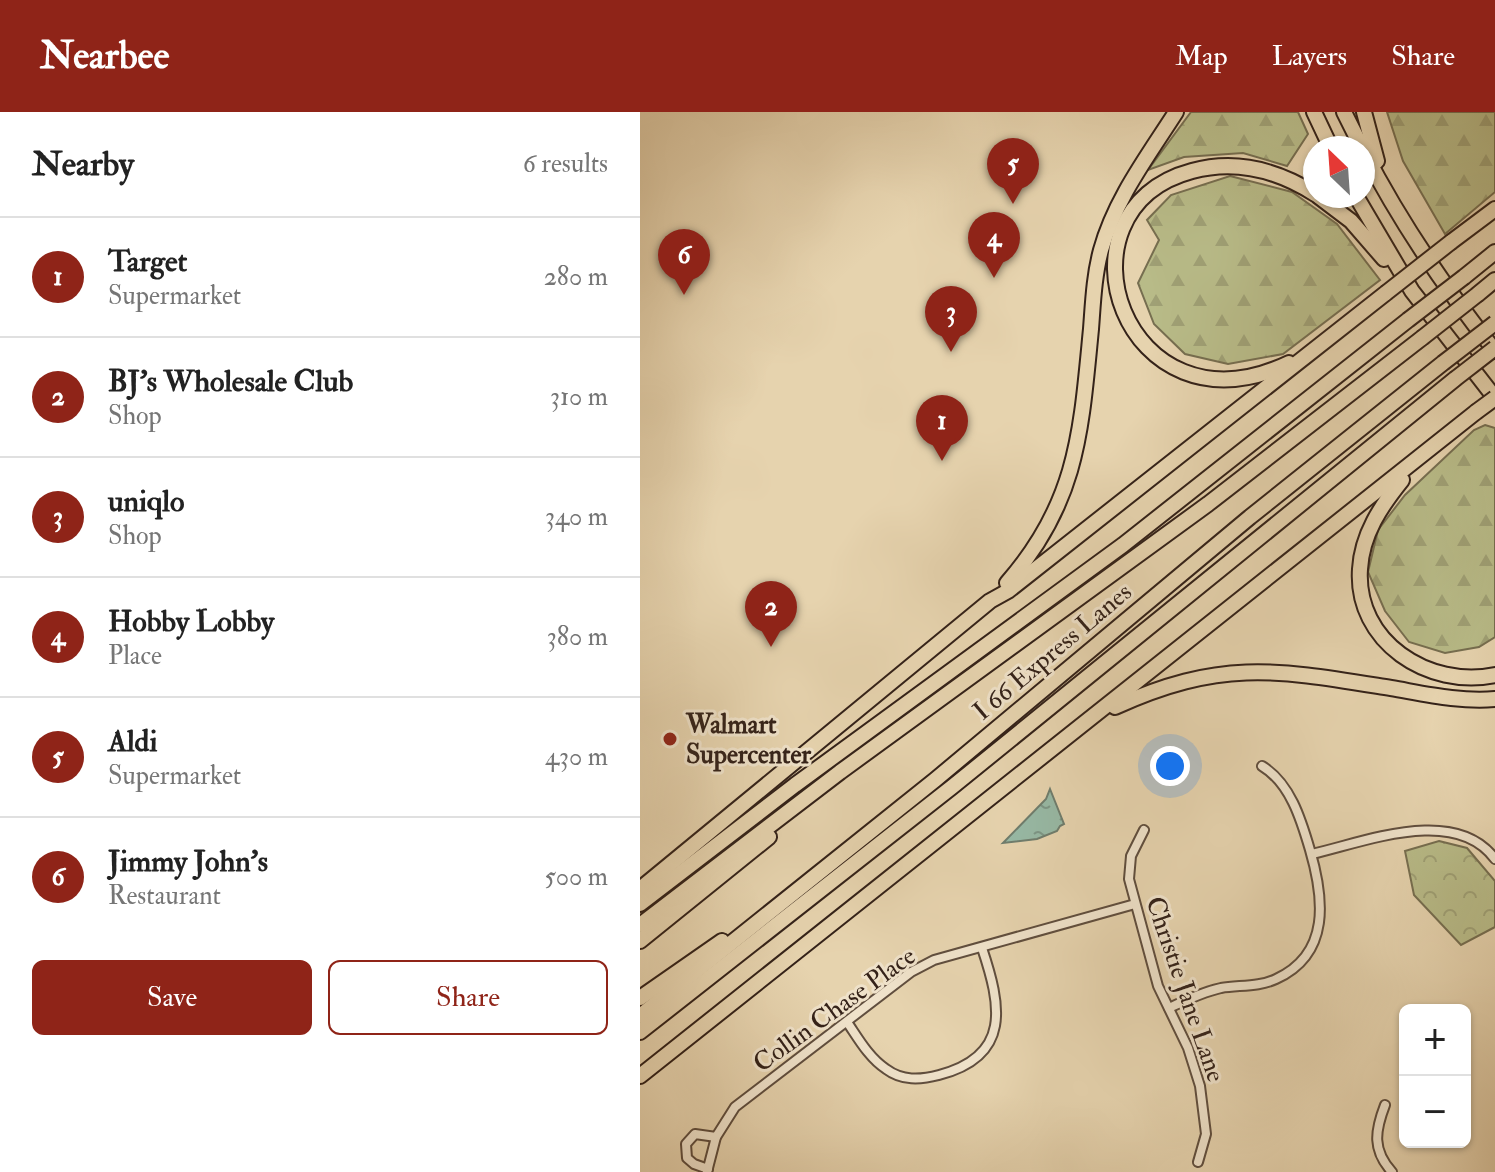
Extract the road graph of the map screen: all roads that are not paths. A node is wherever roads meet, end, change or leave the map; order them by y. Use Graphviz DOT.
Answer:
graph roads {
  1 [pos="1176,112"];
  2 [pos="1314,112"];
  3 [pos="1344,112"];
  4 [pos="1364,112"];
  5 [pos="1325,136"];
  6 [pos="1356,136"];
  7 [pos="1375,171"];
  8 [pos="1303,188"];
  9 [pos="1334,208"];
  10 [pos="1363,208"];
  11 [pos="1495,209"];
  12 [pos="1404,224"];
  13 [pos="1495,252"];
  14 [pos="1396,273"];
  15 [pos="1495,280"];
  16 [pos="1495,323"];
  17 [pos="1321,344"];
  18 [pos="1495,349"];
  19 [pos="1494,397"];
  20 [pos="1440,441"];
  21 [pos="990,601"];
  22 [pos="1495,675"];
  23 [pos="1495,699"];
  24 [pos="1080,727"];
  25 [pos="1262,766"];
  26 [pos="840,772"];
  27 [pos="1144,830"];
  28 [pos="1312,854"];
  29 [pos="1495,859"];
  30 [pos="640,889"];
  31 [pos="640,904"];
  32 [pos="1135,904"];
  33 [pos="754,924"];
  34 [pos="640,925"];
  35 [pos="640,941"];
  36 [pos="982,948"];
  37 [pos="640,998"];
  38 [pos="1169,1008"];
  39 [pos="640,1016"];
  40 [pos="847,1022"];
  41 [pos="640,1032"];
  42 [pos="640,1076"];
  43 [pos="1385,1105"];
  44 [pos="716,1137"];
  45 [pos="1198,1162"];
  46 [pos="708,1171"];
  47 [pos="1392,1172"];
  1 -- 21 [label="highway"];
  2 -- 5 [label="highway"];
  3 -- 6 [label="highway"];
  4 -- 12 [label="highway"];
  7 -- 12 [label="highway"];
  8 -- 17 [label="highway"];
  9 -- 14 [label="highway"];
  10 -- 19 [label="highway"];
  11 -- 17 [label="highway, bridge"];
  12 -- 18 [label="highway"];
  13 -- 31 [label="highway, bridge"];
  15 -- 26 [label="highway, I 66 Express Lanes, bridge"];
  16 -- 33 [label="highway, I 66 Express Lanes, bridge"];
  17 -- 21 [label="highway"];
  18 -- 41 [label="highway, bridge"];
  19 -- 20 [label="highway, bridge"];
  20 -- 22 [label="highway"];
  20 -- 24 [label="highway"];
  21 -- 30 [label="highway"];
  23 -- 24 [label="highway"];
  24 -- 42 [label="highway"];
  25 -- 28 [label="street"];
  26 -- 34 [label="highway, I 66 Express Lanes"];
  26 -- 35 [label="highway"];
  27 -- 32 [label="street, Christie Jane Lane"];
  28 -- 29 [label="street"];
  28 -- 38 [label="street"];
  32 -- 36 [label="street, Collin Chase Place"];
  32 -- 38 [label="street, Christie Jane Lane"];
  33 -- 37 [label="highway"];
  33 -- 39 [label="highway, I 66 Express Lanes"];
  36 -- 40 [label="street, Collin Chase Place"];
  36 -- 40 [label="street"];
  38 -- 45 [label="street, Christie Jane Lane"];
  40 -- 44 [label="street, Collin Chase Place"];
  43 -- 47 [label="street"];
  44 -- 46 [label="street, Collin Chase Place"];
  44 -- 46 [label="street, Collin Chase Place"];
}
